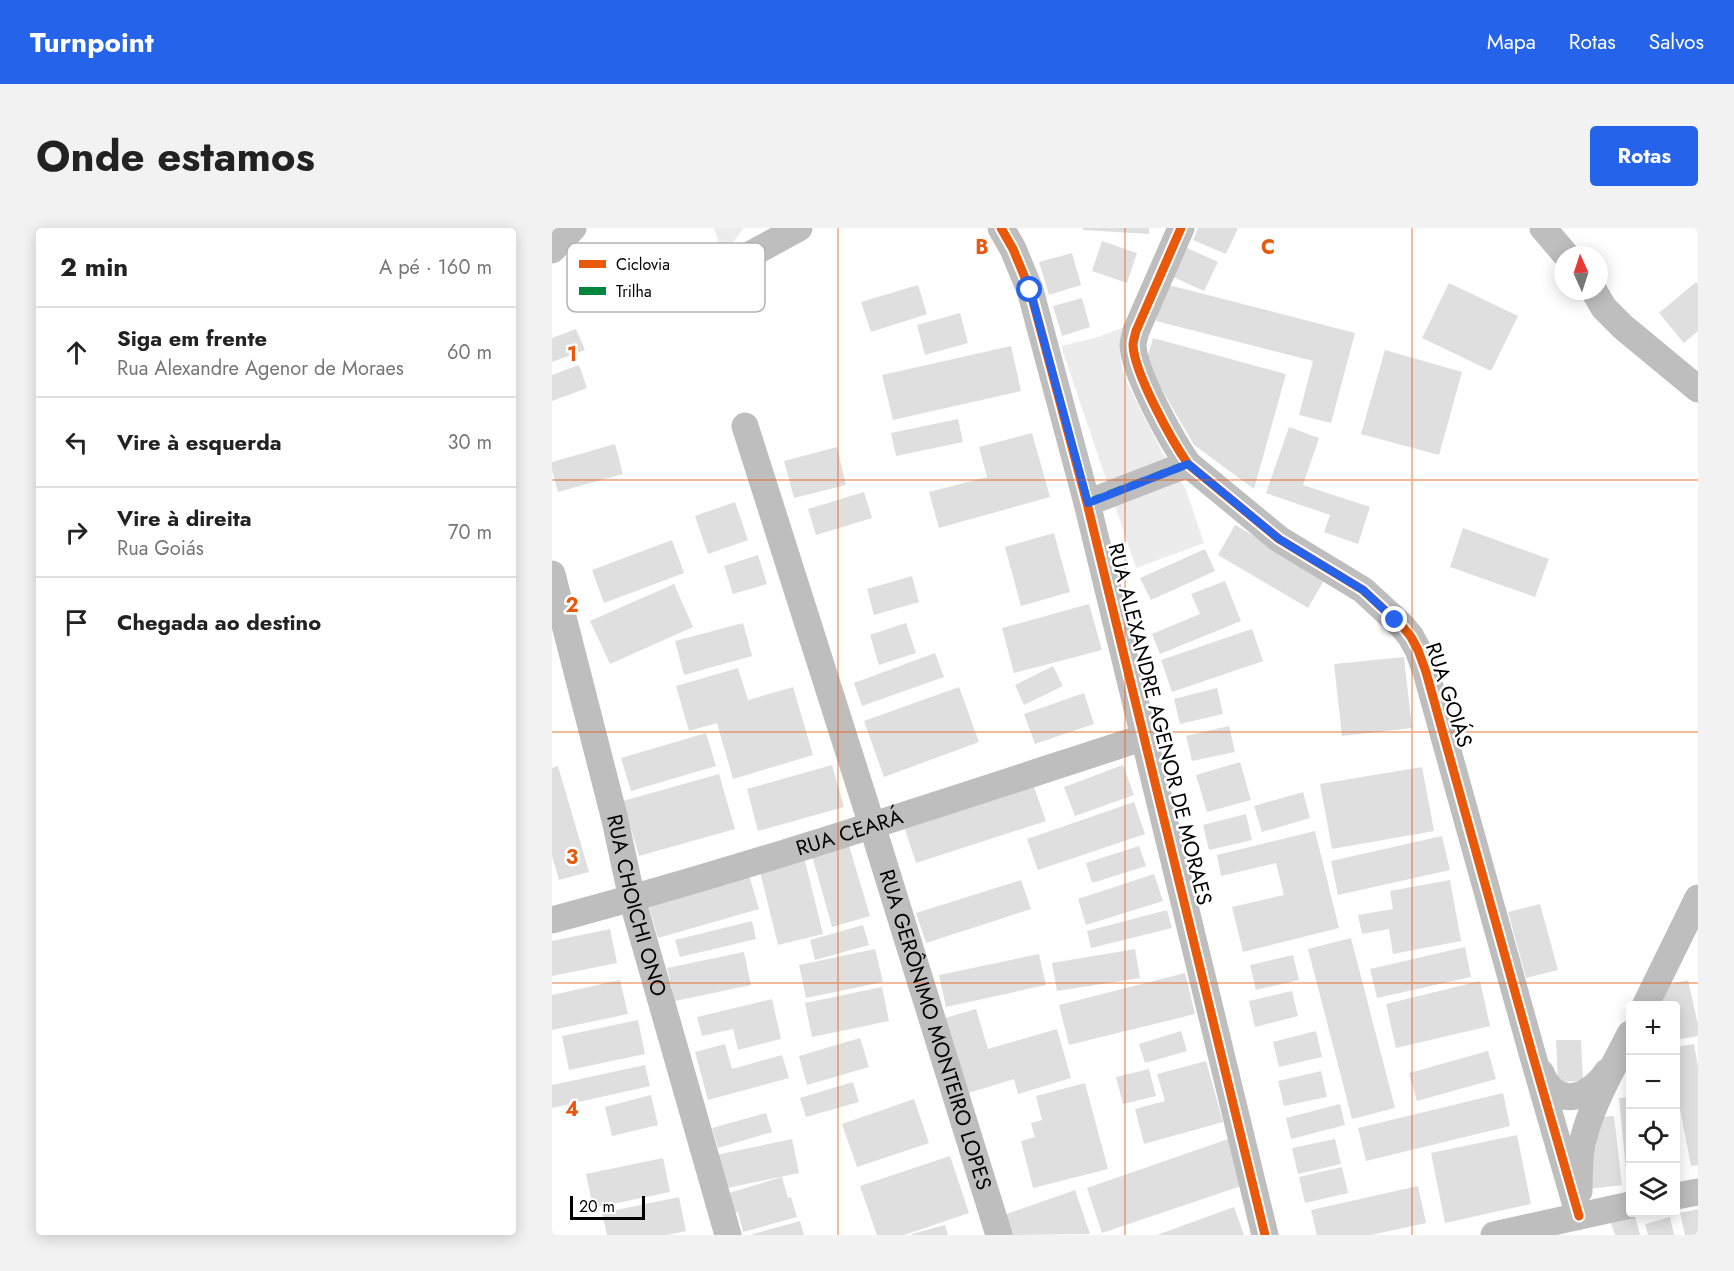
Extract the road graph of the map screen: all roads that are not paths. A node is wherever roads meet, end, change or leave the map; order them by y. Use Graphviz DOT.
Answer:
graph roads {
  1 [pos="573,228"];
  2 [pos="799,228"];
  3 [pos="1001,228"];
  4 [pos="1181,228"];
  5 [pos="1543,228"];
  6 [pos="765,246"];
  7 [pos="1558,246"];
  8 [pos="552,250"];
  9 [pos="1599,300"];
  10 [pos="1698,389"];
  11 [pos="745,426"];
  12 [pos="1188,464"];
  13 [pos="1088,503"];
  14 [pos="552,574"];
  15 [pos="1145,737"];
  16 [pos="872,825"];
  17 [pos="1698,898"];
  18 [pos="632,899"];
  19 [pos="552,920"];
  20 [pos="1647,1001"];
  21 [pos="1626,1040"];
  22 [pos="1626,1042"];
  23 [pos="1532,1053"];
  24 [pos="1698,1192"];
  25 [pos="1680,1195"];
  26 [pos="1626,1206"];
  27 [pos="1579,1216"];
  28 [pos="728,1235"];
  29 [pos="999,1235"];
  30 [pos="1265,1235"];
  31 [pos="1494,1235"];
  1 -- 8 [label="street"];
  2 -- 6 [label="street"];
  3 -- 13 [label="street, RUA ALEXANDRE AGENOR DE MORAES"];
  4 -- 12 [label="street, RUA GOIÁS"];
  5 -- 7 [label="street"];
  9 -- 10 [label="street"];
  11 -- 16 [label="street, RUA GERÔNIMO MONTEIRO LOPES"];
  12 -- 13 [label="street"];
  12 -- 23 [label="street, RUA GOIÁS"];
  13 -- 15 [label="street, RUA ALEXANDRE AGENOR DE MORAES"];
  14 -- 18 [label="street, RUA CHOICHI ONO"];
  15 -- 16 [label="street, RUA CEARÁ"];
  15 -- 30 [label="street, RUA ALEXANDRE AGENOR DE MORAES"];
  16 -- 18 [label="street, RUA CEARÁ"];
  16 -- 29 [label="street, RUA GERÔNIMO MONTEIRO LOPES"];
  17 -- 20 [label="street"];
  18 -- 19 [label="street, RUA CEARÁ"];
  18 -- 28 [label="street, RUA CHOICHI ONO"];
  21 -- 23 [label="street"];
  22 -- 27 [label="street"];
  23 -- 27 [label="street, RUA GOIÁS"];
  24 -- 25 [label="street"];
  26 -- 27 [label="street"];
  27 -- 31 [label="street"];
}
